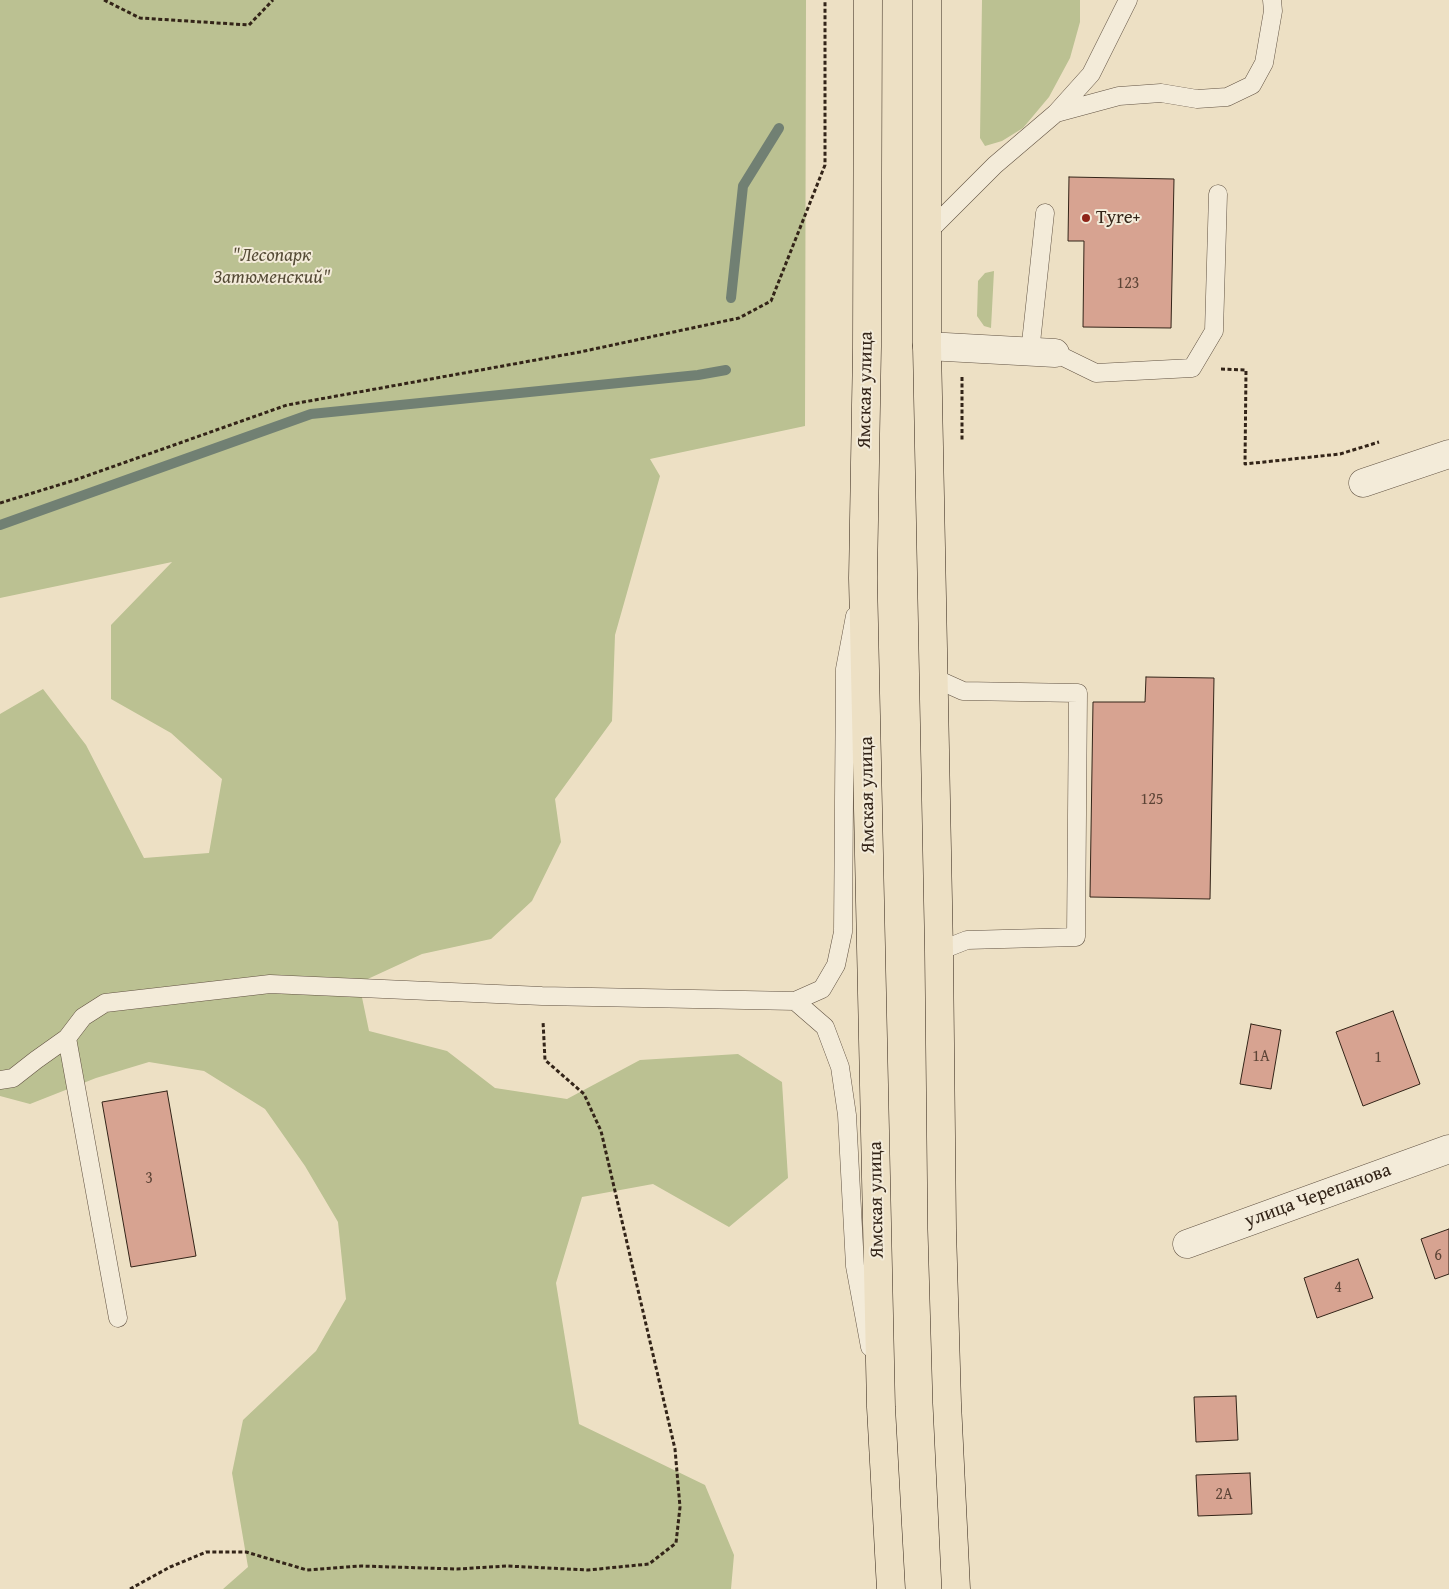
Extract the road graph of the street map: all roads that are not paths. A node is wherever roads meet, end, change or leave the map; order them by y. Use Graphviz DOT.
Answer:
graph roads {
  1 [pos="868,0"];
  2 [pos="927,0"];
  3 [pos="1128,0"];
  4 [pos="1272,0"];
  5 [pos="1056,113"];
  6 [pos="1218,194"];
  7 [pos="1045,213"];
  8 [pos="927,233"];
  9 [pos="927,346"];
  10 [pos="1043,352"];
  11 [pos="1449,454"];
  12 [pos="1363,483"];
  13 [pos="863,578"];
  14 [pos="934,678"];
  15 [pos="939,951"];
  16 [pos="795,1001"];
  17 [pos="66,1038"];
  18 [pos="0,1080"];
  19 [pos="1449,1149"];
  20 [pos="1187,1244"];
  21 [pos="118,1318"];
  22 [pos="881,1407"];
  23 [pos="892,1589"];
  24 [pos="956,1589"];
  1 -- 13 [label="main road, Ямская улица"];
  2 -- 8 [label="main road"];
  3 -- 5 [label="lane"];
  4 -- 5 [label="lane"];
  5 -- 8 [label="lane"];
  6 -- 10 [label="lane"];
  7 -- 10 [label="lane"];
  8 -- 9 [label="main road"];
  9 -- 10 [label="street"];
  9 -- 14 [label="main road"];
  11 -- 12 [label="street"];
  13 -- 16 [label="lane"];
  13 -- 22 [label="main road, Ямская улица"];
  14 -- 15 [label="main road"];
  14 -- 15 [label="lane"];
  15 -- 24 [label="main road"];
  16 -- 17 [label="lane"];
  16 -- 22 [label="lane"];
  17 -- 18 [label="lane"];
  17 -- 21 [label="lane"];
  19 -- 20 [label="street, улица Черепанова"];
  22 -- 23 [label="main road, Ямская улица"];
}
